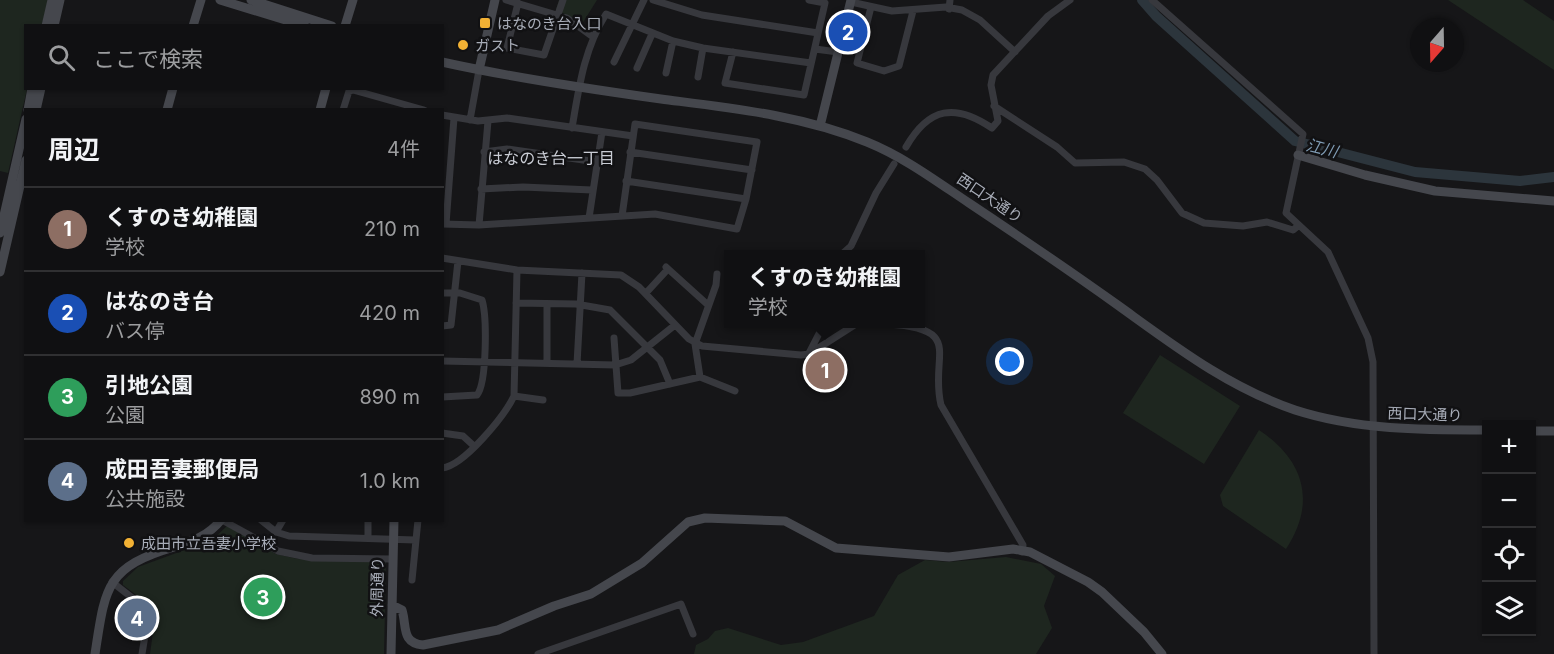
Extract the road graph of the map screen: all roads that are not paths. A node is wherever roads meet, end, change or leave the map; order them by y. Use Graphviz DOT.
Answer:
graph roads {
  1 [pos="52,0"];
  2 [pos="60,0"];
  3 [pos="201,0"];
  4 [pos="220,0"];
  5 [pos="251,0"];
  6 [pos="353,0"];
  7 [pos="495,0"];
  8 [pos="506,0"];
  9 [pos="563,0"];
  10 [pos="644,0"];
  11 [pos="653,0"];
  12 [pos="810,0"];
  13 [pos="891,0"];
  14 [pos="950,0"];
  15 [pos="1071,0"];
  16 [pos="1152,0"];
  17 [pos="851,1"];
  18 [pos="518,3"];
  19 [pos="871,7"];
  20 [pos="949,9"];
  21 [pos="888,10"];
  22 [pos="913,10"];
  23 [pos="557,16"];
  24 [pos="46,24"];
  25 [pos="54,24"];
  26 [pos="194,24"];
  27 [pos="298,24"];
  28 [pos="326,24"];
  29 [pos="346,24"];
  30 [pos="632,26"];
  31 [pos="818,33"];
  32 [pos="652,34"];
  33 [pos="593,37"];
  34 [pos="673,41"];
  35 [pos="703,48"];
  36 [pos="816,49"];
  37 [pos="733,52"];
  38 [pos="838,52"];
  39 [pos="1015,52"];
  40 [pos="444,62"];
  41 [pos="614,62"];
  42 [pos="812,63"];
  43 [pos="637,68"];
  44 [pos="479,70"];
  45 [pos="666,73"];
  46 [pos="698,77"];
  47 [pos="579,86"];
  48 [pos="32,90"];
  49 [pos="41,90"];
  50 [pos="325,90"];
  51 [pos="352,90"];
  52 [pos="352,90"];
  53 [pos="172,93"];
  54 [pos="994,106"];
  55 [pos="27,108"];
  56 [pos="36,108"];
  57 [pos="168,108"];
  58 [pos="321,108"];
  59 [pos="345,108"];
  60 [pos="417,108"];
  61 [pos="444,116"];
  62 [pos="454,118"];
  63 [pos="470,120"];
  64 [pos="488,121"];
  65 [pos="820,126"];
  66 [pos="24,127"];
  67 [pos="572,128"];
  68 [pos="602,132"];
  69 [pos="633,136"];
  70 [pos="906,147"];
  71 [pos="484,152"];
  72 [pos="630,152"];
  73 [pos="1298,153"];
  74 [pos="597,162"];
  75 [pos="894,164"];
  76 [pos="446,167"];
  77 [pos="24,169"];
  78 [pos="752,170"];
  79 [pos="626,181"];
  80 [pos="481,189"];
  81 [pos="592,190"];
  82 [pos="445,196"];
  83 [pos="746,199"];
  84 [pos="1554,201"];
  85 [pos="622,216"];
  86 [pos="589,218"];
  87 [pos="444,224"];
  88 [pos="478,225"];
  89 [pos="1298,226"];
  90 [pos="0,233"];
  91 [pos="847,250"];
  92 [pos="444,258"];
  93 [pos="458,261"];
  94 [pos="518,270"];
  95 [pos="0,272"];
  96 [pos="582,273"];
  97 [pos="717,274"];
  98 [pos="444,293"];
  99 [pos="646,293"];
  100 [pos="454,294"];
  101 [pos="516,303"];
  102 [pos="547,304"];
  103 [pos="579,304"];
  104 [pos="708,305"];
  105 [pos="675,325"];
  106 [pos="444,326"];
  107 [pos="822,328"];
  108 [pos="850,328"];
  109 [pos="923,328"];
  110 [pos="614,338"];
  111 [pos="697,343"];
  112 [pos="648,347"];
  113 [pos="809,354"];
  114 [pos="444,361"];
  115 [pos="483,362"];
  116 [pos="515,362"];
  117 [pos="547,363"];
  118 [pos="578,364"];
  119 [pos="615,365"];
  120 [pos="699,377"];
  121 [pos="670,384"];
  122 [pos="735,391"];
  123 [pos="514,396"];
  124 [pos="444,397"];
  125 [pos="543,400"];
  126 [pos="1375,427"];
  127 [pos="1482,430"];
  128 [pos="1536,430"];
  129 [pos="1554,431"];
  130 [pos="444,433"];
  131 [pos="474,446"];
  132 [pos="444,467"];
  133 [pos="220,522"];
  134 [pos="226,522"];
  135 [pos="264,522"];
  136 [pos="282,522"];
  137 [pos="368,522"];
  138 [pos="394,522"];
  139 [pos="418,522"];
  140 [pos="276,532"];
  141 [pos="368,537"];
  142 [pos="393,538"];
  143 [pos="415,540"];
  144 [pos="1022,552"];
  145 [pos="393,559"];
  146 [pos="412,580"];
  147 [pos="112,582"];
  148 [pos="392,606"];
  149 [pos="693,634"];
  150 [pos="550,652"];
  151 [pos="94,654"];
  152 [pos="142,654"];
  153 [pos="391,654"];
  154 [pos="538,654"];
  155 [pos="1162,654"];
  156 [pos="1374,654"];
  1 -- 24 [label="street"];
  2 -- 25 [label="street"];
  3 -- 26 [label="street"];
  4 -- 27 [label="street"];
  5 -- 28 [label="street"];
  6 -- 29 [label="street"];
  7 -- 44 [label="street"];
  8 -- 18 [label="street"];
  9 -- 23 [label="street"];
  10 -- 30 [label="street"];
  11 -- 31 [label="street"];
  12 -- 31 [label="street"];
  13 -- 21 [label="street"];
  14 -- 20 [label="street"];
  15 -- 39 [label="street"];
  16 -- 73 [label="street"];
  17 -- 19 [label="street"];
  17 -- 38 [label="street"];
  18 -- 23 [label="street"];
  18 -- 23 [label="street"];
  19 -- 21 [label="street"];
  19 -- 22 [label="street"];
  20 -- 22 [label="street"];
  20 -- 39 [label="street"];
  21 -- 22 [label="street"];
  23 -- 33 [label="street"];
  30 -- 32 [label="street"];
  30 -- 33 [label="street"];
  30 -- 41 [label="street"];
  31 -- 36 [label="street"];
  32 -- 34 [label="street"];
  32 -- 43 [label="street"];
  33 -- 47 [label="street"];
  34 -- 35 [label="street"];
  34 -- 45 [label="street"];
  35 -- 37 [label="street"];
  35 -- 46 [label="street"];
  36 -- 38 [label="street"];
  36 -- 42 [label="street"];
  37 -- 42 [label="street"];
  37 -- 42 [label="street"];
  38 -- 65 [label="street"];
  39 -- 54 [label="street"];
  40 -- 44 [label="street, 西口大通り"];
  44 -- 47 [label="street, 西口大通り"];
  44 -- 63 [label="street"];
  47 -- 65 [label="street, 西口大通り"];
  47 -- 67 [label="street"];
  48 -- 55 [label="street"];
  49 -- 56 [label="street"];
  50 -- 58 [label="street"];
  51 -- 59 [label="street"];
  52 -- 60 [label="street"];
  53 -- 57 [label="street"];
  54 -- 70 [label="street"];
  54 -- 89 [label="street"];
  61 -- 62 [label="street"];
  62 -- 63 [label="street"];
  62 -- 76 [label="street"];
  63 -- 64 [label="street"];
  64 -- 67 [label="street"];
  64 -- 71 [label="street"];
  65 -- 126 [label="street, 西口大通り"];
  66 -- 90 [label="street"];
  67 -- 68 [label="street"];
  68 -- 69 [label="street"];
  68 -- 74 [label="street"];
  69 -- 72 [label="street"];
  69 -- 78 [label="street"];
  71 -- 74 [label="street"];
  71 -- 80 [label="street"];
  72 -- 78 [label="street"];
  72 -- 79 [label="street"];
  73 -- 84 [label="street"];
  73 -- 89 [label="street"];
  74 -- 81 [label="street"];
  75 -- 91 [label="street"];
  76 -- 82 [label="street"];
  77 -- 95 [label="street"];
  78 -- 83 [label="street"];
  79 -- 83 [label="street"];
  79 -- 85 [label="street"];
  80 -- 81 [label="street"];
  80 -- 88 [label="street"];
  81 -- 86 [label="street"];
  82 -- 87 [label="street"];
  83 -- 85 [label="street"];
  85 -- 86 [label="street"];
  86 -- 88 [label="street"];
  87 -- 88 [label="street"];
  89 -- 126 [label="street"];
  92 -- 93 [label="street"];
  93 -- 94 [label="street"];
  93 -- 100 [label="street"];
  94 -- 96 [label="street"];
  94 -- 101 [label="street"];
  96 -- 99 [label="street"];
  96 -- 103 [label="street"];
  97 -- 104 [label="street"];
  98 -- 100 [label="street"];
  99 -- 104 [label="street"];
  99 -- 105 [label="street"];
  100 -- 106 [label="street"];
  100 -- 115 [label="street"];
  101 -- 102 [label="street"];
  101 -- 116 [label="street"];
  102 -- 103 [label="street"];
  102 -- 117 [label="street"];
  103 -- 112 [label="street"];
  103 -- 118 [label="street"];
  104 -- 111 [label="street"];
  105 -- 111 [label="street"];
  105 -- 112 [label="street"];
  107 -- 113 [label="street"];
  108 -- 113 [label="street"];
  109 -- 144 [label="street"];
  110 -- 119 [label="street"];
  111 -- 113 [label="street"];
  111 -- 120 [label="street"];
  112 -- 119 [label="street"];
  112 -- 121 [label="street"];
  114 -- 115 [label="street"];
  115 -- 116 [label="street"];
  115 -- 124 [label="street"];
  116 -- 117 [label="street"];
  116 -- 123 [label="street"];
  117 -- 118 [label="street"];
  118 -- 119 [label="street"];
  119 -- 121 [label="street"];
  120 -- 121 [label="street"];
  120 -- 122 [label="street"];
  123 -- 125 [label="street"];
  123 -- 131 [label="street"];
  126 -- 127 [label="street, 西口大通り"];
  126 -- 156 [label="street"];
  128 -- 129 [label="street"];
  130 -- 131 [label="street"];
  131 -- 132 [label="street"];
  133 -- 147 [label="street"];
  134 -- 145 [label="street"];
  135 -- 140 [label="street"];
  136 -- 140 [label="street"];
  137 -- 141 [label="street"];
  138 -- 142 [label="street, 外周通り"];
  139 -- 143 [label="street"];
  140 -- 141 [label="street"];
  141 -- 142 [label="street"];
  142 -- 143 [label="street"];
  142 -- 145 [label="street, 外周通り"];
  143 -- 146 [label="street"];
  144 -- 148 [label="street"];
  144 -- 155 [label="street"];
  145 -- 148 [label="street, 外周通り"];
  147 -- 151 [label="street"];
  147 -- 152 [label="street"];
  148 -- 153 [label="street, 外周通り"];
  149 -- 150 [label="street"];
  150 -- 154 [label="street"];
}
